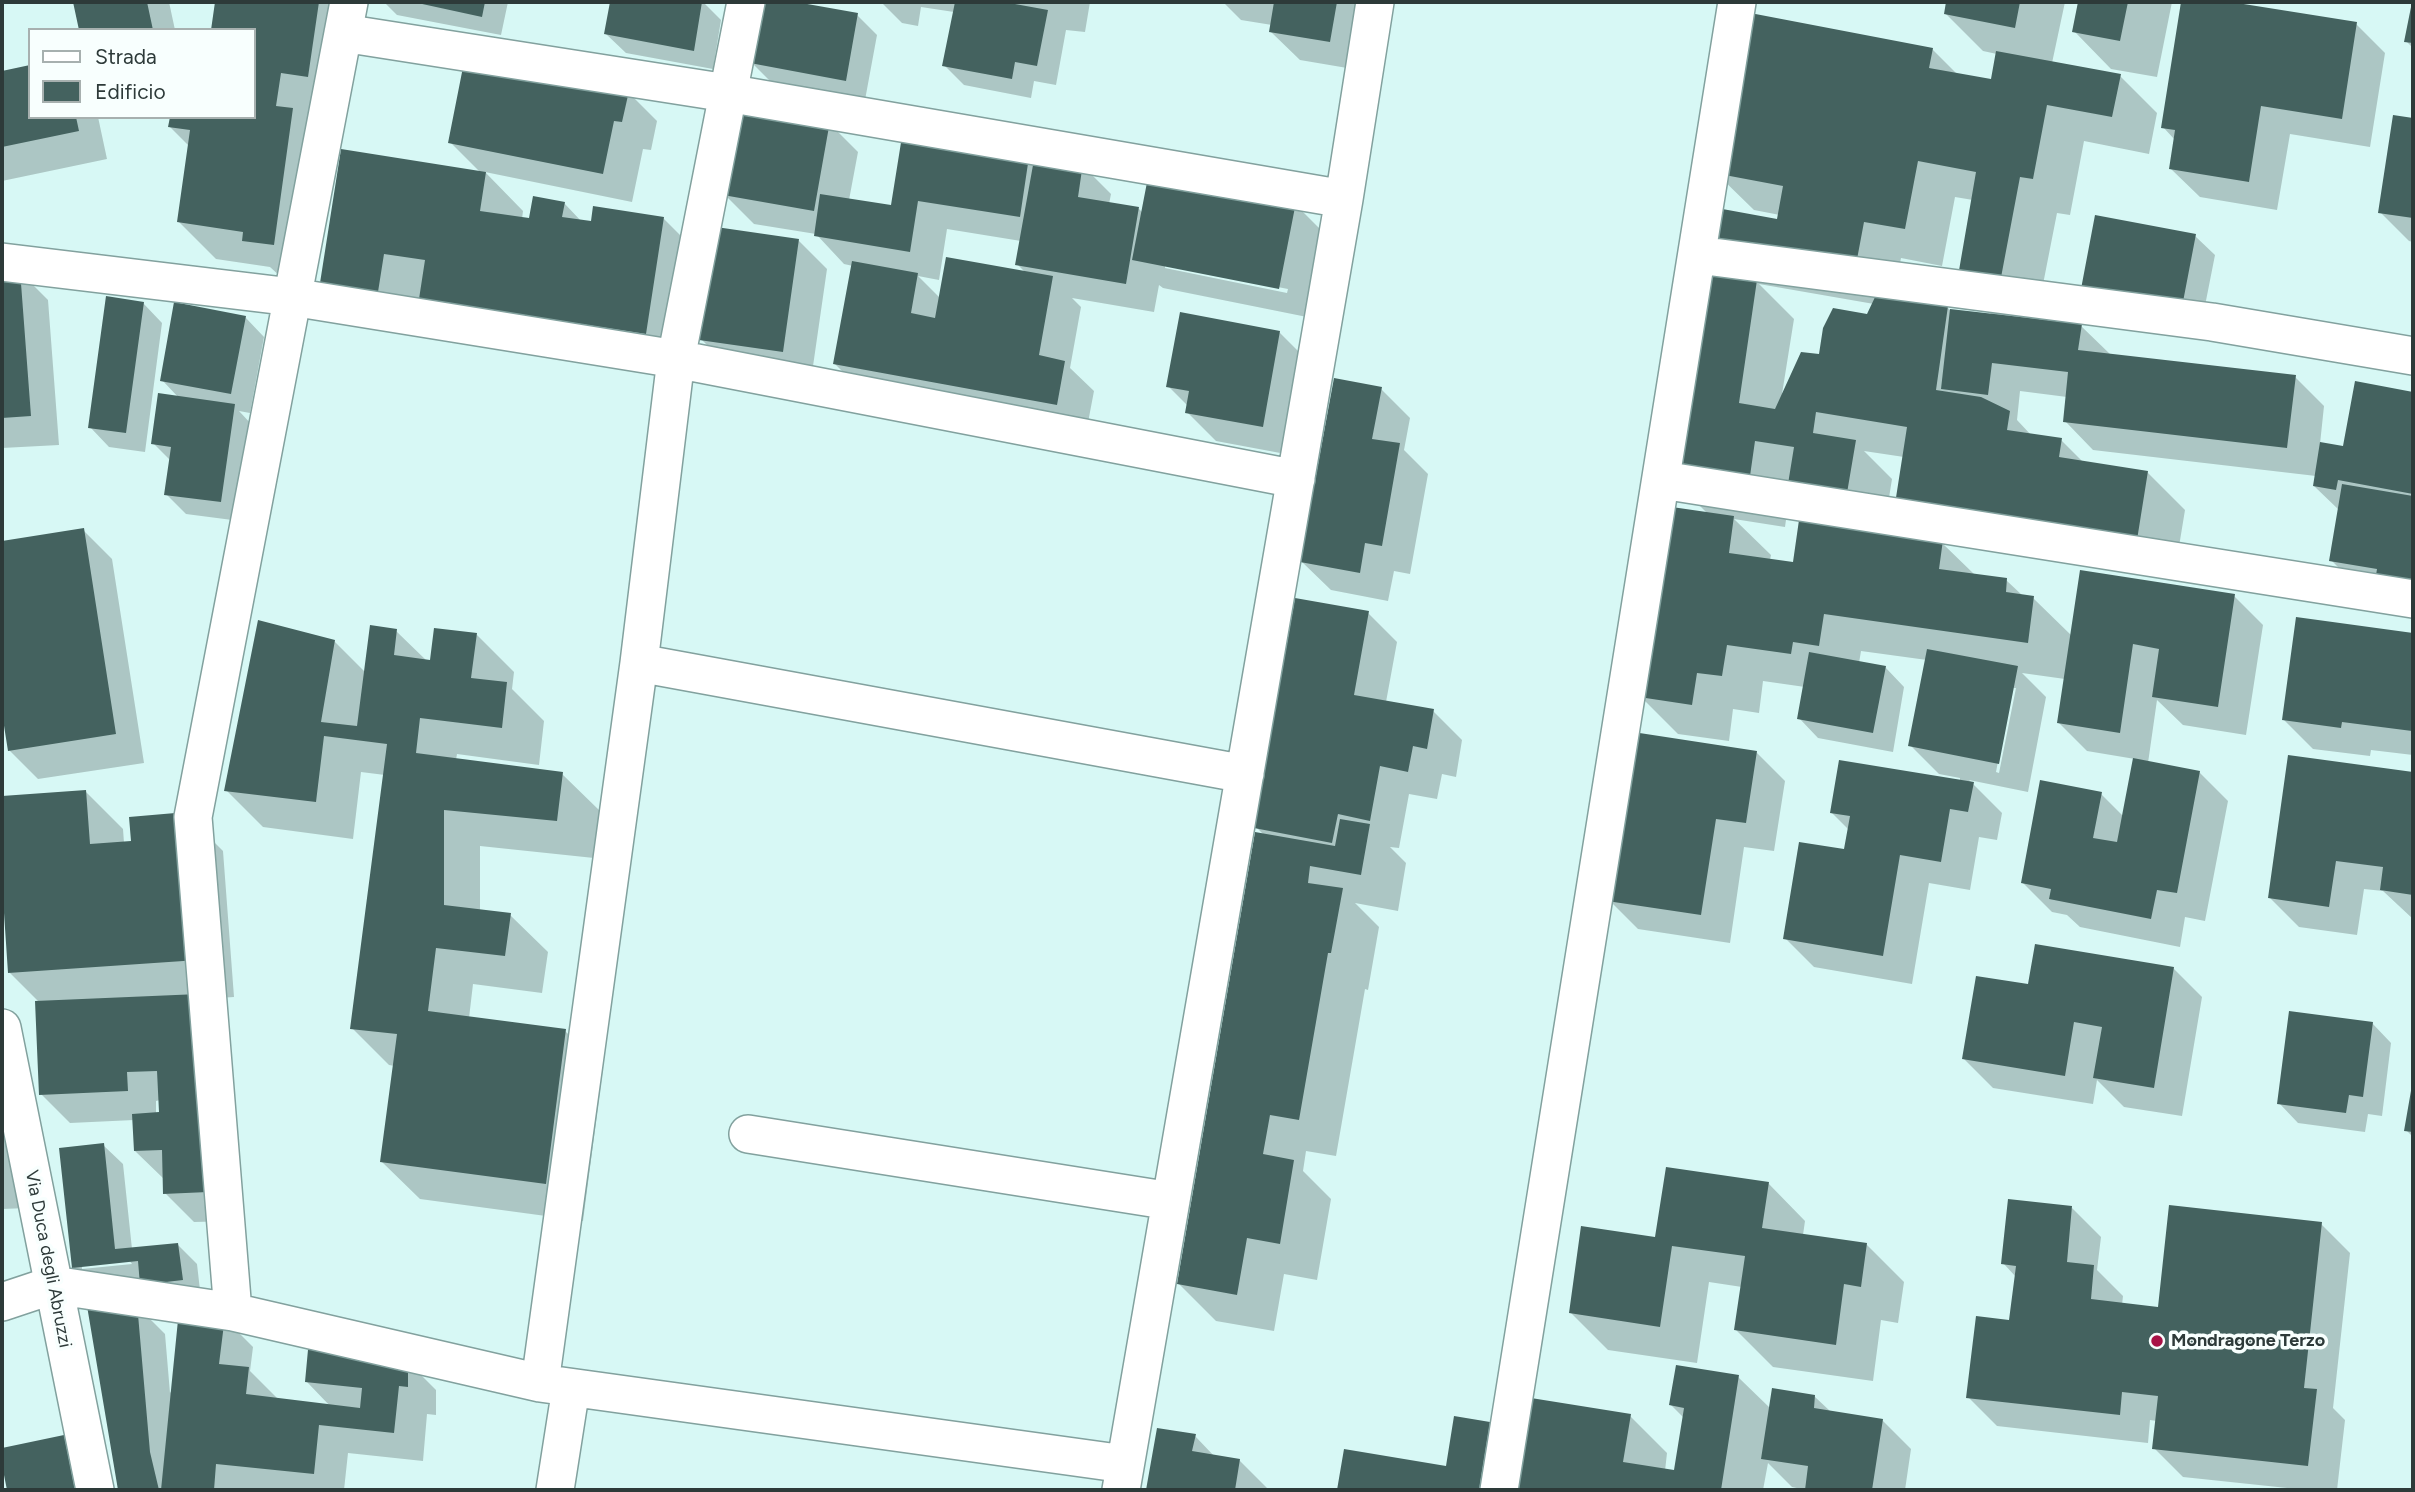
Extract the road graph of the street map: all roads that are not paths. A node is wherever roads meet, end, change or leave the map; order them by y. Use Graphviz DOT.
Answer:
graph roads {
  1 [pos="746,2"];
  2 [pos="1375,2"];
  3 [pos="1737,2"];
  4 [pos="346,17"];
  5 [pos="727,93"];
  6 [pos="1344,199"];
  7 [pos="1698,255"];
  8 [pos="2,262"];
  9 [pos="292,297"];
  10 [pos="2413,356"];
  11 [pos="676,359"];
  12 [pos="1296,479"];
  13 [pos="1662,480"];
  14 [pos="2413,599"];
  15 [pos="639,663"];
  16 [pos="1245,774"];
  17 [pos="2,1028"];
  18 [pos="748,1134"];
  19 [pos="1171,1201"];
  20 [pos="53,1285"];
  21 [pos="2,1302"];
  22 [pos="233,1312"];
  23 [pos="556,1386"];
  24 [pos="1123,1477"];
  25 [pos="95,1490"];
  26 [pos="555,1490"];
  27 [pos="1499,1490"];
  1 -- 5 [label="street"];
  2 -- 6 [label="street"];
  3 -- 7 [label="street"];
  4 -- 5 [label="street"];
  4 -- 9 [label="street"];
  5 -- 6 [label="street"];
  5 -- 11 [label="street"];
  6 -- 12 [label="street"];
  7 -- 10 [label="street"];
  7 -- 13 [label="street"];
  8 -- 9 [label="street"];
  9 -- 11 [label="street"];
  9 -- 22 [label="street"];
  11 -- 12 [label="street"];
  11 -- 15 [label="street"];
  12 -- 16 [label="street"];
  13 -- 14 [label="street"];
  13 -- 27 [label="street"];
  15 -- 16 [label="street"];
  15 -- 23 [label="street"];
  16 -- 19 [label="street"];
  17 -- 20 [label="street, Via Duca degli Abruzzi"];
  18 -- 19 [label="street"];
  19 -- 24 [label="street"];
  20 -- 21 [label="street"];
  20 -- 22 [label="street"];
  20 -- 25 [label="street, Via Duca degli Abruzzi"];
  22 -- 23 [label="street"];
  23 -- 24 [label="street"];
  23 -- 26 [label="street"];
}
